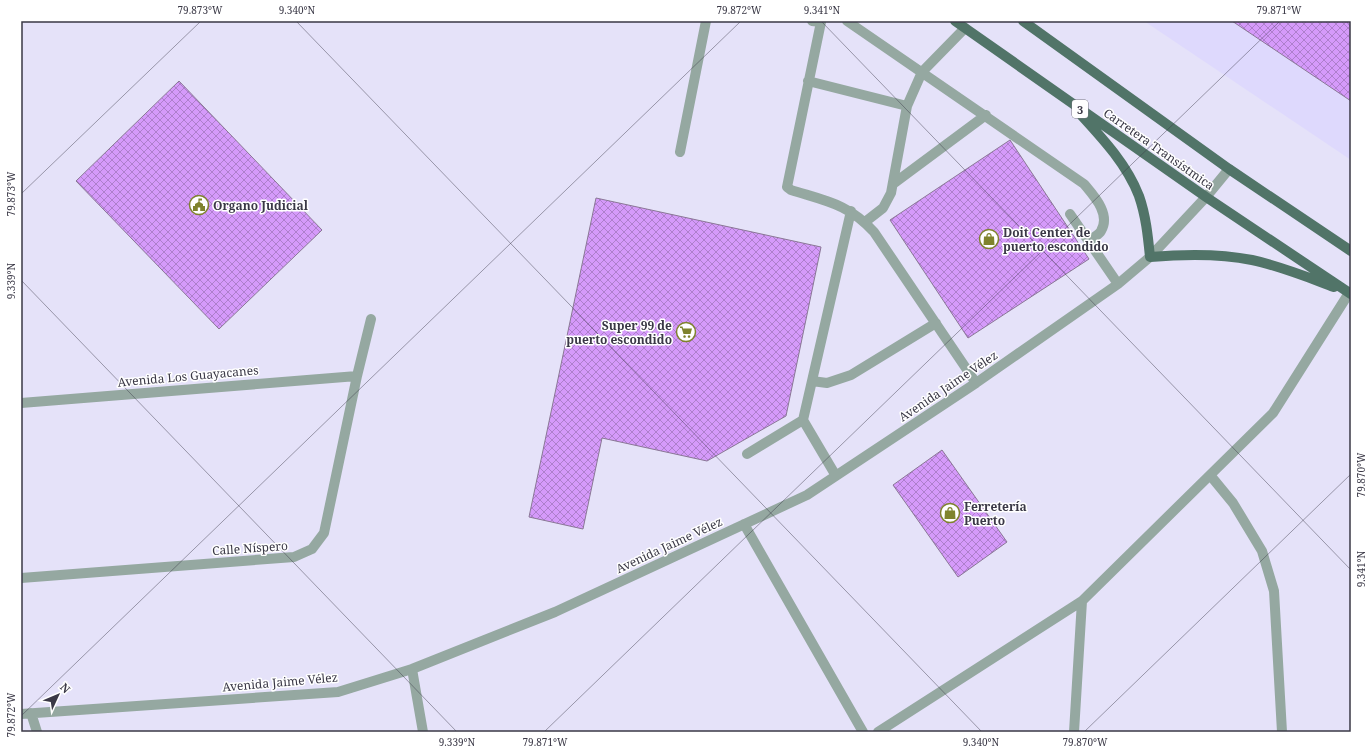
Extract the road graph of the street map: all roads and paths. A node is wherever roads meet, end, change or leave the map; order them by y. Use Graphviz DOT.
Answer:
graph roads {
  1 [pos="706,21"];
  2 [pos="818,21"];
  3 [pos="847,21"];
  4 [pos="955,21"];
  5 [pos="1023,21"];
  6 [pos="966,28"];
  7 [pos="922,72"];
  8 [pos="808,81"];
  9 [pos="1070,102"];
  10 [pos="907,106"];
  11 [pos="986,115"];
  12 [pos="680,152"];
  13 [pos="1229,170"];
  14 [pos="893,184"];
  15 [pos="1206,197"];
  16 [pos="851,211"];
  17 [pos="1070,214"];
  18 [pos="865,222"];
  19 [pos="1088,241"];
  20 [pos="1351,251"];
  21 [pos="1150,257"];
  22 [pos="1118,284"];
  23 [pos="1350,293"];
  24 [pos="372,319"];
  25 [pos="936,323"];
  26 [pos="357,376"];
  27 [pos="812,381"];
  28 [pos="976,383"];
  29 [pos="21,403"];
  30 [pos="803,420"];
  31 [pos="747,454"];
  32 [pos="1210,475"];
  33 [pos="836,476"];
  34 [pos="744,524"];
  35 [pos="21,578"];
  36 [pos="1082,601"];
  37 [pos="412,669"];
  38 [pos="26,714"];
  39 [pos="37,732"];
  40 [pos="423,732"];
  41 [pos="863,732"];
  42 [pos="878,732"];
  43 [pos="1074,732"];
  44 [pos="1282,732"];
  1 -- 12 [label="street"];
  2 -- 8 [label="street"];
  3 -- 7 [label="street"];
  4 -- 6 [label="main road, Carretera Transístmica / 3"];
  5 -- 13 [label="main road, Carretera Transístmica"];
  6 -- 7 [label="street"];
  6 -- 9 [label="main road, Carretera Transístmica / 3"];
  7 -- 10 [label="street"];
  7 -- 11 [label="street"];
  8 -- 10 [label="street"];
  8 -- 16 [label="street"];
  9 -- 15 [label="main road, Carretera Transístmica / 3"];
  9 -- 21 [label="main road"];
  10 -- 14 [label="street"];
  11 -- 14 [label="street"];
  11 -- 19 [label="street"];
  13 -- 15 [label="street, Avenida Jaime Vélez"];
  13 -- 20 [label="main road, Carretera Transístmica"];
  14 -- 18 [label="street"];
  15 -- 21 [label="street, Avenida Jaime Vélez"];
  15 -- 23 [label="main road, Carretera Transístmica / 3"];
  16 -- 18 [label="street"];
  16 -- 27 [label="street"];
  17 -- 19 [label="street"];
  18 -- 25 [label="street"];
  19 -- 22 [label="street"];
  21 -- 22 [label="street, Avenida Jaime Vélez"];
  21 -- 23 [label="main road"];
  22 -- 28 [label="street, Avenida Jaime Vélez"];
  23 -- 32 [label="street"];
  24 -- 26 [label="street, Calle Níspero"];
  25 -- 27 [label="street"];
  25 -- 28 [label="street"];
  26 -- 29 [label="street, Avenida Los Guayacanes"];
  26 -- 35 [label="street, Calle Níspero"];
  27 -- 30 [label="street"];
  28 -- 33 [label="street, Avenida Jaime Vélez"];
  30 -- 31 [label="street"];
  30 -- 33 [label="street"];
  32 -- 36 [label="street"];
  32 -- 44 [label="street"];
  33 -- 34 [label="street, Avenida Jaime Vélez"];
  34 -- 37 [label="street, Avenida Jaime Vélez"];
  34 -- 41 [label="street"];
  36 -- 42 [label="street"];
  36 -- 43 [label="street"];
  37 -- 38 [label="street, Avenida Jaime Vélez"];
  37 -- 40 [label="street"];
  38 -- 39 [label="street"];
}
